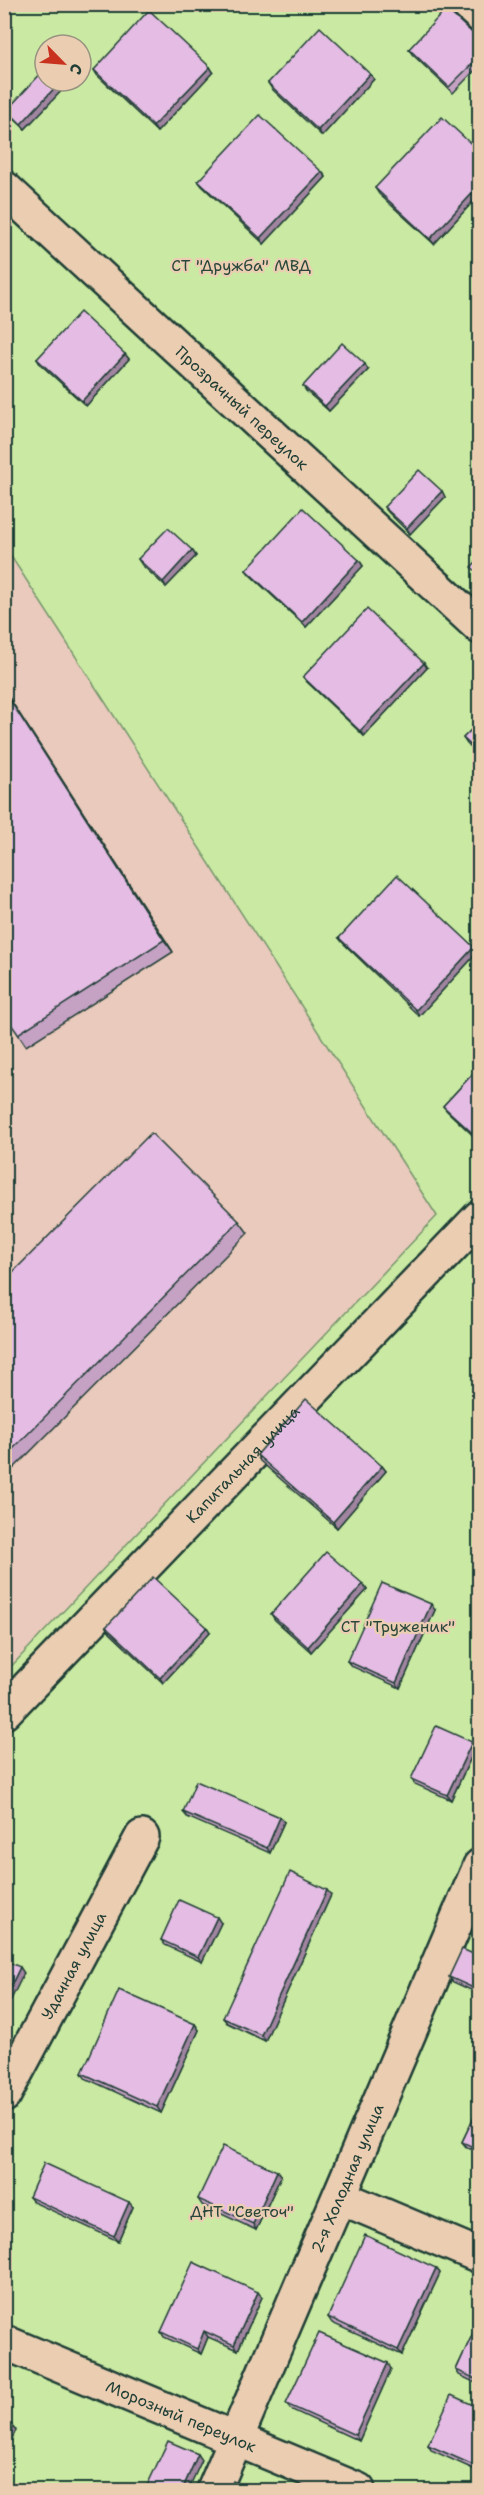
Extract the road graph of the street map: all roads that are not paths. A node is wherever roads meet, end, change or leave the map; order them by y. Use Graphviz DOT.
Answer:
graph roads {
  1 [pos="468,4"];
  2 [pos="480,15"];
  3 [pos="4,188"];
  4 [pos="480,627"];
  5 [pos="480,1217"];
  6 [pos="4,1712"];
  7 [pos="142,1837"];
  8 [pos="480,1866"];
  9 [pos="4,2095"];
  10 [pos="340,2197"];
  11 [pos="480,2256"];
  12 [pos="4,2342"];
  13 [pos="236,2439"];
  14 [pos="214,2490"];
  15 [pos="358,2490"];
  1 -- 2 [label="street"];
  3 -- 4 [label="street, Прозрачный переулок"];
  5 -- 6 [label="street, Капитальная улица"];
  7 -- 9 [label="street, Удачная улица"];
  8 -- 10 [label="street, 2-я Холодная улица"];
  10 -- 11 [label="street"];
  10 -- 13 [label="street, 2-я Холодная улица"];
  12 -- 13 [label="street, Морозный переулок"];
  13 -- 14 [label="street, 2-я Холодная улица"];
  13 -- 15 [label="street, Морозный переулок"];
}
